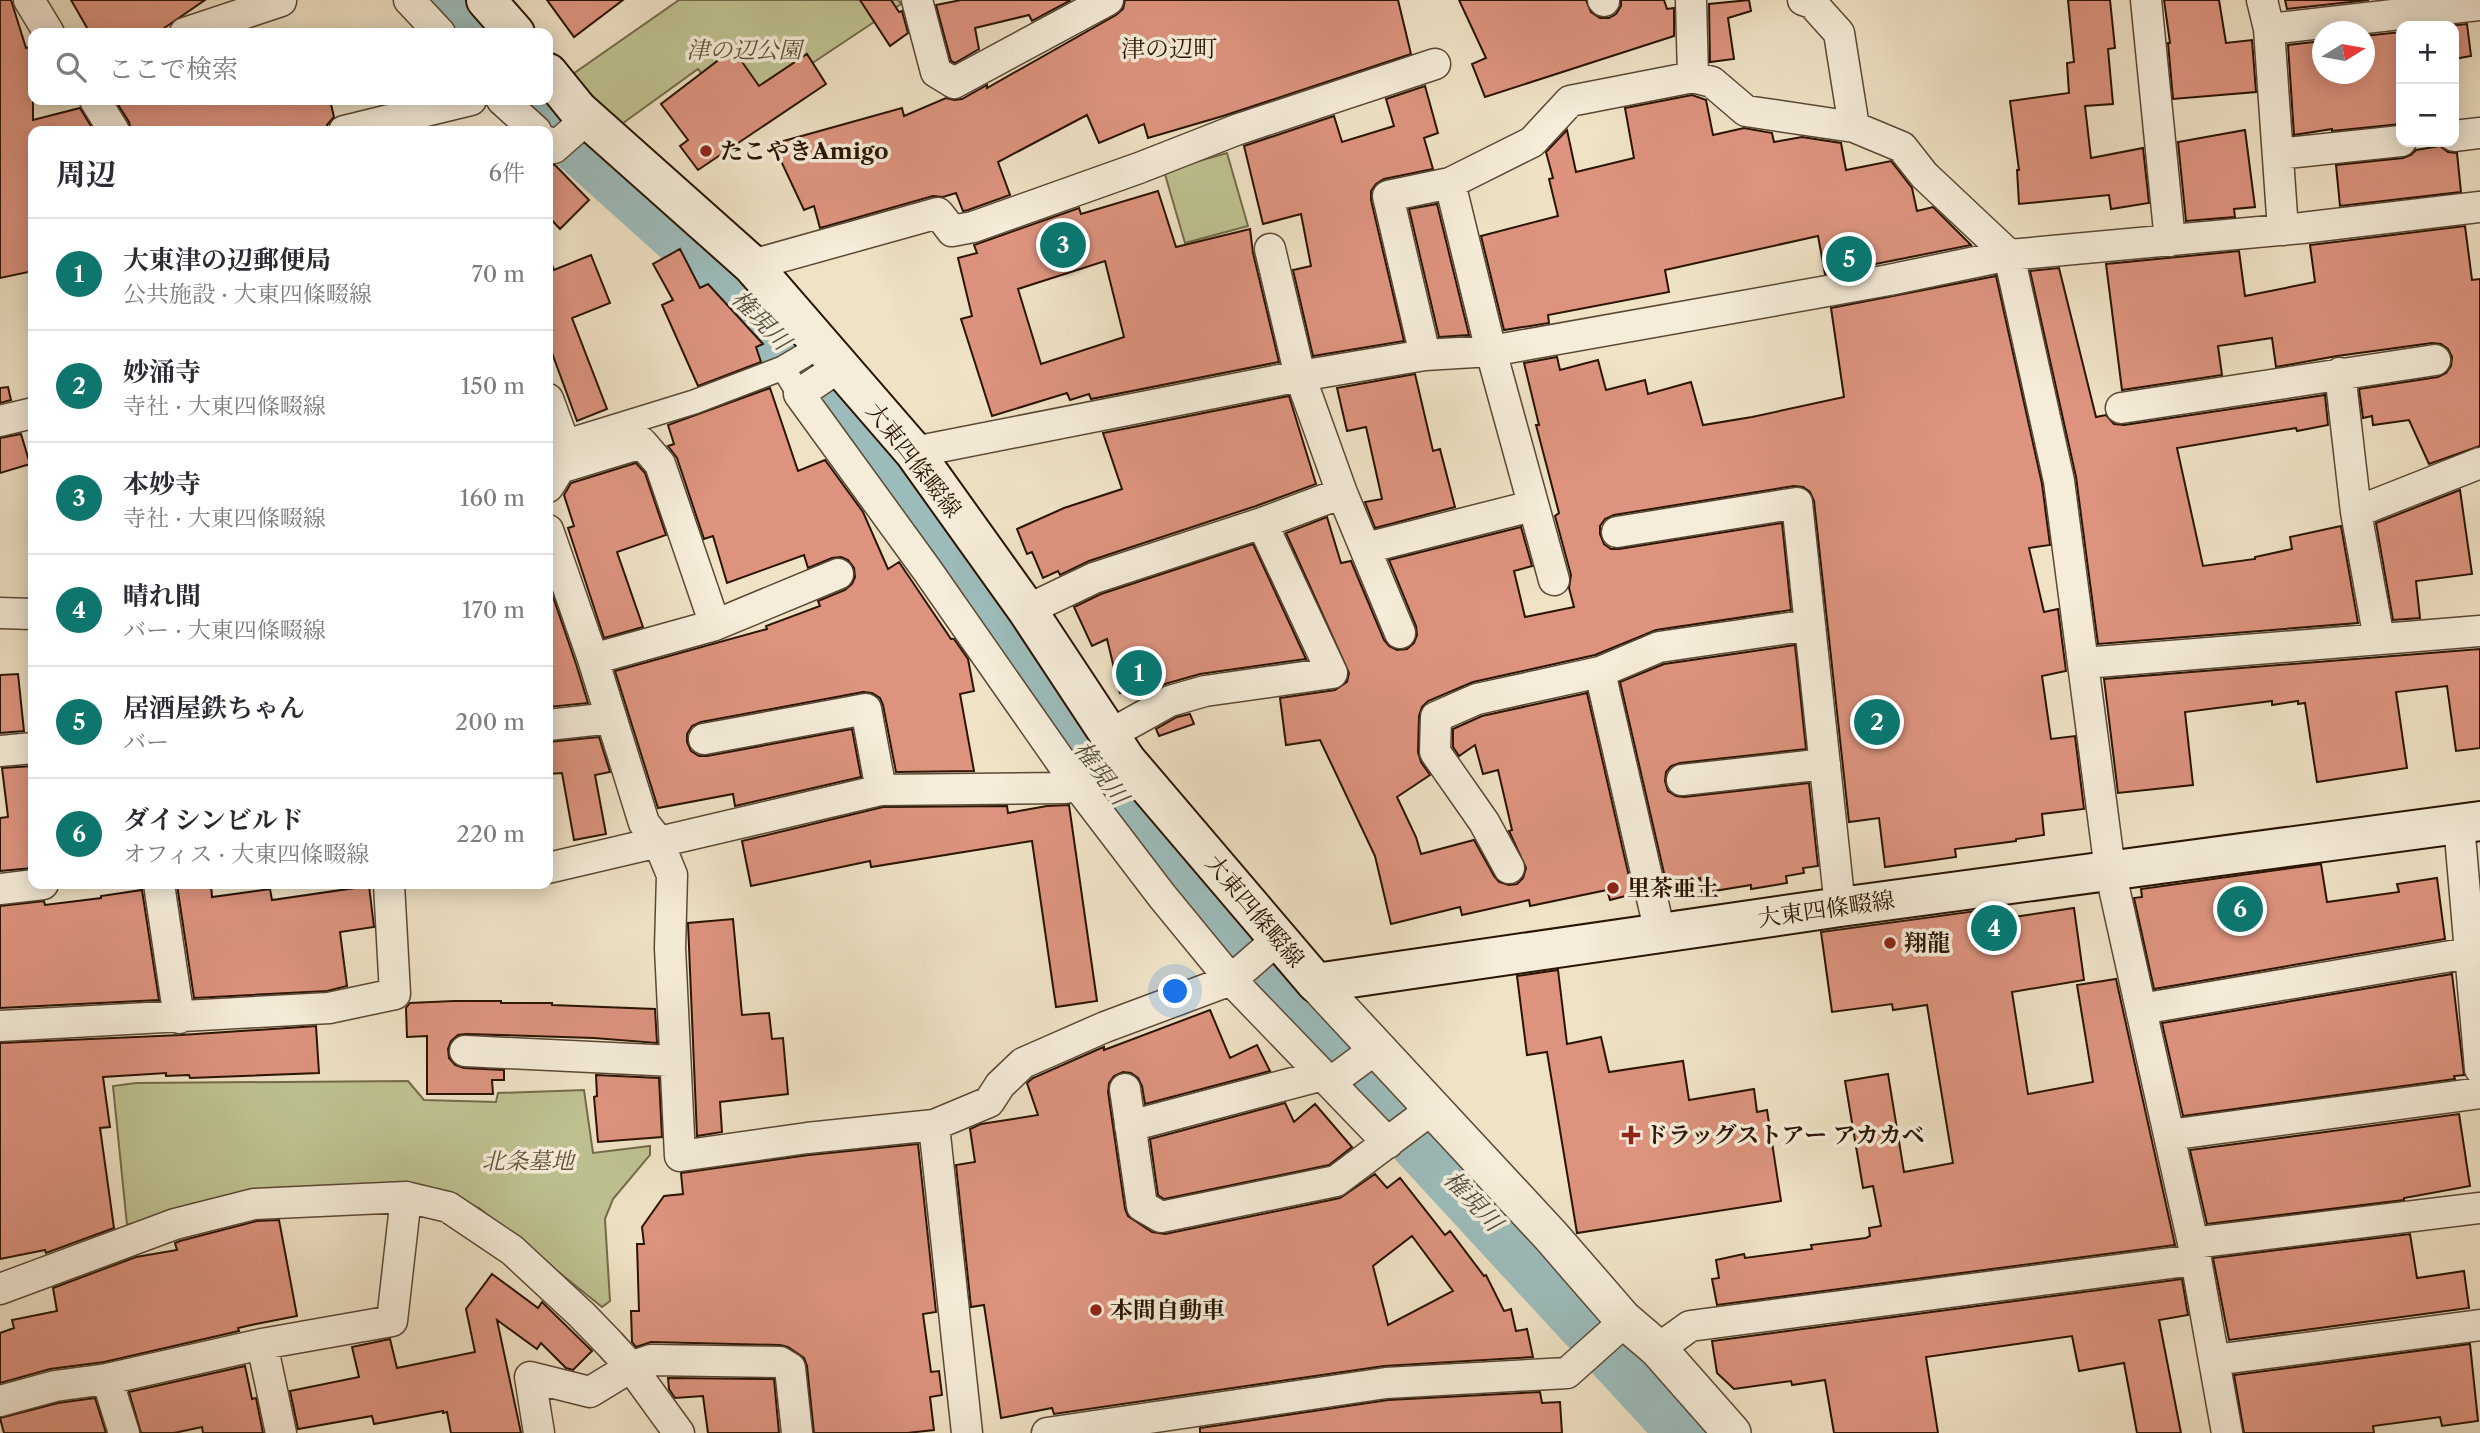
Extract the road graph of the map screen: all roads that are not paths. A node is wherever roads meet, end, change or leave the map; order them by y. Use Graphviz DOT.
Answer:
graph roads {
  1 [pos="29,0"];
  2 [pos="409,0"];
  3 [pos="486,0"];
  4 [pos="917,0"];
  5 [pos="1108,0"];
  6 [pos="1691,0"];
  7 [pos="1803,0"];
  8 [pos="2146,0"];
  9 [pos="2262,0"];
  10 [pos="281,1"];
  11 [pos="2480,5"];
  12 [pos="46,28"];
  13 [pos="199,28"];
  14 [pos="435,28"];
  15 [pos="511,28"];
  16 [pos="2269,29"];
  17 [pos="1435,64"];
  18 [pos="1693,76"];
  19 [pos="553,79"];
  20 [pos="98,105"];
  21 [pos="451,105"];
  22 [pos="508,105"];
  23 [pos="586,119"];
  24 [pos="111,126"];
  25 [pos="364,126"];
  26 [pos="531,126"];
  27 [pos="1854,127"];
  28 [pos="2480,133"];
  29 [pos="2459,135"];
  30 [pos="553,136"];
  31 [pos="2396,142"];
  32 [pos="2278,154"];
  33 [pos="1450,183"];
  34 [pos="2480,207"];
  35 [pos="2283,230"];
  36 [pos="2170,241"];
  37 [pos="1270,249"];
  38 [pos="2009,255"];
  39 [pos="752,265"];
  40 [pos="1491,351"];
  41 [pos="1425,355"];
  42 [pos="829,356"];
  43 [pos="2435,360"];
  44 [pos="783,368"];
  45 [pos="2340,373"];
  46 [pos="1300,376"];
  47 [pos="799,394"];
  48 [pos="2121,408"];
  49 [pos="553,412"];
  50 [pos="28,414"];
  51 [pos="0,421"];
  52 [pos="914,452"];
  53 [pos="568,453"];
  54 [pos="2480,463"];
  55 [pos="553,479"];
  56 [pos="1342,493"];
  57 [pos="1532,506"];
  58 [pos="2356,512"];
  59 [pos="1262,523"];
  60 [pos="1617,532"];
  61 [pos="1366,548"];
  62 [pos="553,561"];
  63 [pos="838,574"];
  64 [pos="1554,580"];
  65 [pos="1027,610"];
  66 [pos="0,613"];
  67 [pos="28,614"];
  68 [pos="715,625"];
  69 [pos="1810,625"];
  70 [pos="2480,631"];
  71 [pos="1400,633"];
  72 [pos="2379,639"];
  73 [pos="593,659"];
  74 [pos="2084,663"];
  75 [pos="1600,672"];
  76 [pos="611,718"];
  77 [pos="553,724"];
  78 [pos="704,739"];
  79 [pos="28,748"];
  80 [pos="0,751"];
  81 [pos="1120,752"];
  82 [pos="1825,764"];
  83 [pos="1682,780"];
  84 [pos="1082,785"];
  85 [pos="881,790"];
  86 [pos="2470,822"];
  87 [pos="658,841"];
  88 [pos="553,867"];
  89 [pos="1509,868"];
  90 [pos="2110,870"];
  91 [pos="28,885"];
  92 [pos="0,888"];
  93 [pos="160,889"];
  94 [pos="389,889"];
  95 [pos="1840,906"];
  96 [pos="1660,933"];
  97 [pos="1272,944"];
  98 [pos="2475,951"];
  99 [pos="1235,977"];
  100 [pos="1316,983"];
  101 [pos="2141,1009"];
  102 [pos="179,1018"];
  103 [pos="0,1026"];
  104 [pos="1376,1049"];
  105 [pos="465,1051"];
  106 [pos="674,1061"];
  107 [pos="2480,1069"];
  108 [pos="1329,1079"];
  109 [pos="1125,1089"];
  110 [pos="2480,1093"];
  111 [pos="1431,1110"];
  112 [pos="934,1125"];
  113 [pos="1130,1126"];
  114 [pos="2169,1135"];
  115 [pos="1389,1142"];
  116 [pos="406,1197"];
  117 [pos="2480,1208"];
  118 [pos="2193,1252"];
  119 [pos="0,1289"];
  120 [pos="1618,1325"];
  121 [pos="2480,1325"];
  122 [pos="261,1344"];
  123 [pos="1658,1349"];
  124 [pos="2214,1360"];
  125 [pos="631,1367"];
  126 [pos="107,1379"];
  127 [pos="0,1401"];
  128 [pos="124,1433"];
  129 [pos="281,1433"];
  130 [pos="539,1433"];
  131 [pos="679,1433"];
  132 [pos="797,1433"];
  133 [pos="967,1433"];
  134 [pos="1047,1433"];
  135 [pos="1732,1433"];
  136 [pos="2227,1433"];
  1 -- 12 [label="street"];
  2 -- 14 [label="street"];
  3 -- 15 [label="main road"];
  4 -- 5 [label="street"];
  6 -- 18 [label="street"];
  7 -- 27 [label="street"];
  8 -- 36 [label="street"];
  9 -- 16 [label="street"];
  10 -- 13 [label="street"];
  11 -- 16 [label="street"];
  16 -- 32 [label="street"];
  17 -- 39 [label="street"];
  18 -- 27 [label="street"];
  18 -- 33 [label="street"];
  19 -- 23 [label="main road, 大東四條畷線"];
  20 -- 24 [label="street"];
  21 -- 25 [label="street"];
  22 -- 26 [label="street"];
  23 -- 30 [label="street"];
  23 -- 39 [label="main road, 大東四條畷線"];
  27 -- 38 [label="street"];
  28 -- 29 [label="street"];
  31 -- 32 [label="street"];
  32 -- 35 [label="street"];
  33 -- 40 [label="street"];
  33 -- 41 [label="street"];
  34 -- 35 [label="street"];
  35 -- 36 [label="street"];
  36 -- 38 [label="street"];
  37 -- 46 [label="street"];
  38 -- 40 [label="street"];
  38 -- 74 [label="street"];
  39 -- 42 [label="main road, 大東四條畷線"];
  40 -- 41 [label="street"];
  40 -- 57 [label="street"];
  41 -- 46 [label="street"];
  42 -- 44 [label="street"];
  42 -- 47 [label="street"];
  42 -- 52 [label="main road, 大東四條畷線"];
  43 -- 45 [label="street"];
  44 -- 47 [label="street"];
  44 -- 53 [label="street"];
  45 -- 48 [label="street"];
  45 -- 58 [label="street"];
  46 -- 52 [label="street"];
  46 -- 56 [label="street"];
  47 -- 84 [label="street"];
  49 -- 53 [label="street"];
  50 -- 51 [label="street"];
  52 -- 65 [label="main road, 大東四條畷線"];
  53 -- 55 [label="street"];
  53 -- 68 [label="street"];
  54 -- 58 [label="street"];
  56 -- 59 [label="street"];
  56 -- 61 [label="street"];
  57 -- 61 [label="street"];
  57 -- 64 [label="street"];
  58 -- 72 [label="street"];
  59 -- 65 [label="street"];
  59 -- 81 [label="street"];
  60 -- 69 [label="street"];
  61 -- 71 [label="street"];
  62 -- 73 [label="street"];
  63 -- 68 [label="street"];
  65 -- 81 [label="main road, 大東四條畷線"];
  66 -- 67 [label="street"];
  68 -- 73 [label="street"];
  69 -- 75 [label="street"];
  69 -- 82 [label="street"];
  70 -- 72 [label="street"];
  72 -- 74 [label="street"];
  73 -- 76 [label="street"];
  74 -- 90 [label="street"];
  75 -- 89 [label="street"];
  75 -- 96 [label="street"];
  76 -- 77 [label="street"];
  76 -- 87 [label="street"];
  78 -- 85 [label="street"];
  79 -- 80 [label="street"];
  81 -- 84 [label="street"];
  81 -- 97 [label="main road, 大東四條畷線"];
  82 -- 83 [label="street"];
  82 -- 95 [label="street"];
  84 -- 85 [label="street"];
  84 -- 99 [label="street"];
  85 -- 87 [label="street"];
  86 -- 90 [label="main road, 大東四條畷線"];
  86 -- 98 [label="street"];
  87 -- 88 [label="street"];
  87 -- 106 [label="street"];
  90 -- 95 [label="main road, 大東四條畷線"];
  90 -- 101 [label="street"];
  91 -- 92 [label="street"];
  93 -- 102 [label="street"];
  94 -- 102 [label="street"];
  95 -- 96 [label="main road, 大東四條畷線"];
  96 -- 100 [label="main road, 大東四條畷線"];
  97 -- 99 [label="street"];
  97 -- 100 [label="main road, 大東四條畷線"];
  98 -- 101 [label="street"];
  98 -- 107 [label="street"];
  99 -- 108 [label="street"];
  99 -- 112 [label="street"];
  100 -- 104 [label="street"];
  101 -- 114 [label="street"];
  102 -- 103 [label="street"];
  104 -- 108 [label="street"];
  104 -- 111 [label="street"];
  105 -- 106 [label="street"];
  106 -- 112 [label="street"];
  108 -- 113 [label="street"];
  108 -- 115 [label="street"];
  109 -- 113 [label="street"];
  110 -- 114 [label="street"];
  111 -- 115 [label="street"];
  111 -- 120 [label="street"];
  112 -- 133 [label="street"];
  113 -- 115 [label="street"];
  114 -- 118 [label="street"];
  116 -- 119 [label="street"];
  116 -- 122 [label="street"];
  116 -- 125 [label="street"];
  117 -- 118 [label="street"];
  118 -- 123 [label="street"];
  118 -- 124 [label="street"];
  120 -- 123 [label="street"];
  120 -- 134 [label="street"];
  121 -- 124 [label="street"];
  122 -- 126 [label="street"];
  122 -- 129 [label="street"];
  123 -- 135 [label="street"];
  124 -- 136 [label="street"];
  125 -- 130 [label="street"];
  125 -- 131 [label="street"];
  125 -- 132 [label="street"];
  126 -- 127 [label="street"];
  126 -- 128 [label="street"];
}
